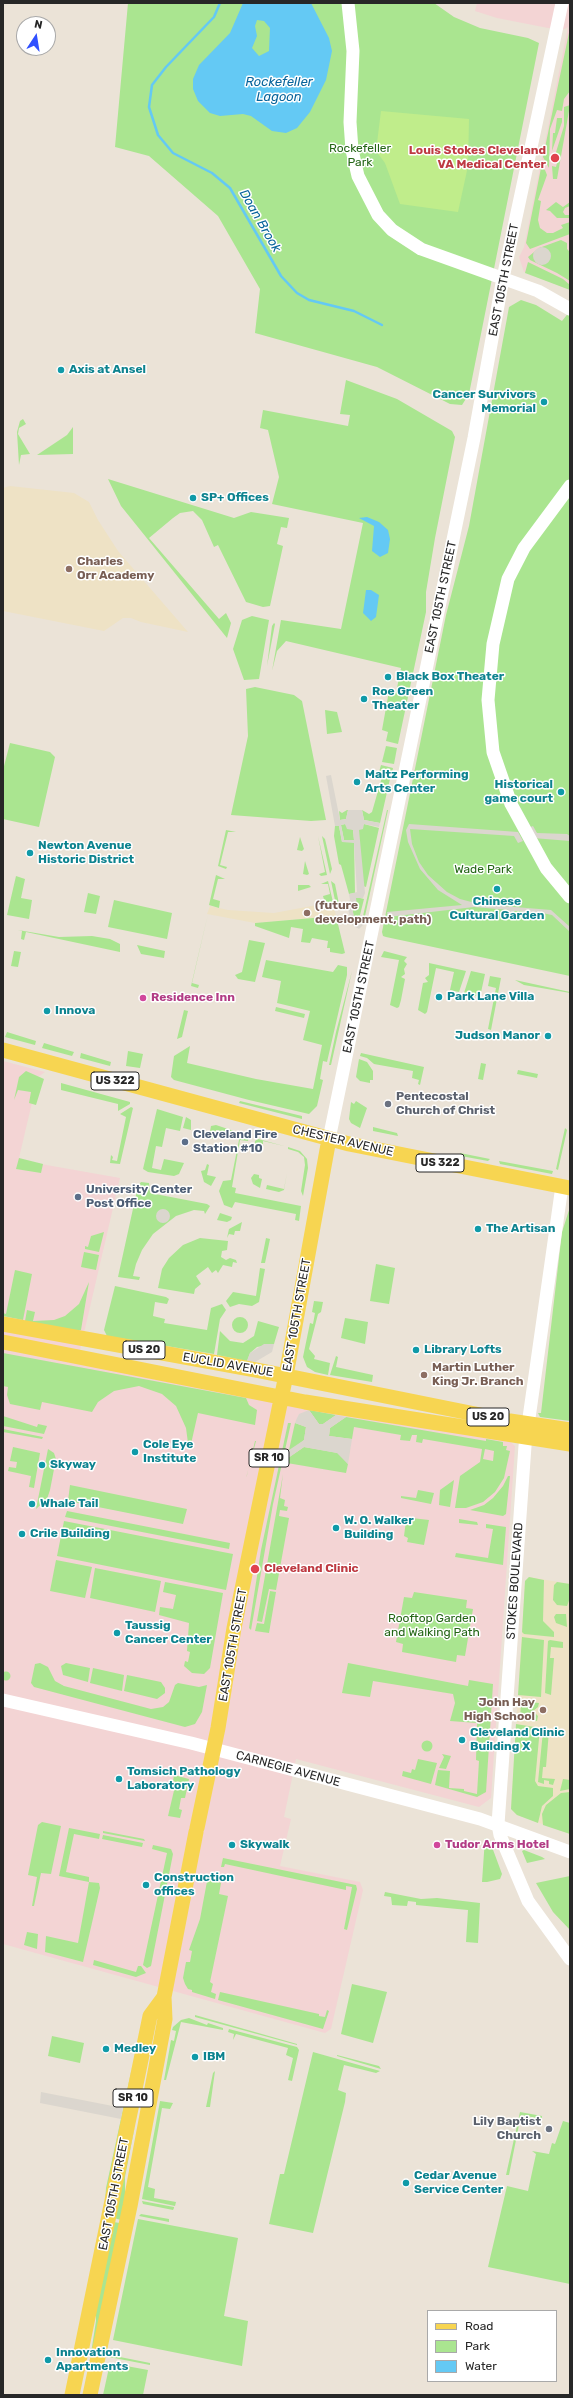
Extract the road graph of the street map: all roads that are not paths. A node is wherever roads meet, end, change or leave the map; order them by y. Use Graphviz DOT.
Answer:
graph roads {
  1 [pos="348,3"];
  2 [pos="562,3"];
  3 [pos="504,278"];
  4 [pos="570,308"];
  5 [pos="570,486"];
  6 [pos="570,897"];
  7 [pos="3,1050"];
  8 [pos="329,1139"];
  9 [pos="566,1187"];
  10 [pos="3,1324"];
  11 [pos="3,1342"];
  12 [pos="286,1376"];
  13 [pos="282,1396"];
  14 [pos="526,1430"];
  15 [pos="570,1430"];
  16 [pos="570,1444"];
  17 [pos="3,1700"];
  18 [pos="214,1749"];
  19 [pos="498,1824"];
  20 [pos="570,1852"];
  21 [pos="570,1959"];
  22 [pos="164,1997"];
  23 [pos="72,2395"];
  24 [pos="90,2395"];
  1 -- 3 [label="main road"];
  2 -- 3 [label="main road, EAST 105TH STREET"];
  3 -- 4 [label="main road"];
  3 -- 8 [label="main road, EAST 105TH STREET"];
  5 -- 6 [label="main road"];
  7 -- 8 [label="main road, CHESTER AVENUE / US 322"];
  8 -- 9 [label="main road, CHESTER AVENUE / US 322"];
  8 -- 12 [label="main road, EAST 105TH STREET / SR 10"];
  9 -- 14 [label="main road, STOKES BOULEVARD"];
  10 -- 12 [label="main road, EUCLID AVENUE / US 20"];
  11 -- 13 [label="main road, EUCLID AVENUE / US 20"];
  12 -- 13 [label="main road, EAST 105TH STREET / SR 10"];
  12 -- 14 [label="main road, EUCLID AVENUE / US 20"];
  13 -- 14 [label="main road, EUCLID AVENUE / US 20"];
  13 -- 18 [label="main road, EAST 105TH STREET / SR 10"];
  14 -- 15 [label="main road, EUCLID AVENUE / US 20"];
  14 -- 16 [label="main road, EUCLID AVENUE / US 20"];
  14 -- 19 [label="main road, STOKES BOULEVARD"];
  17 -- 18 [label="main road, CARNEGIE AVENUE"];
  18 -- 19 [label="main road, CARNEGIE AVENUE"];
  18 -- 22 [label="main road, EAST 105TH STREET / SR 10"];
  19 -- 20 [label="main road, CARNEGIE AVENUE"];
  19 -- 21 [label="main road, STOKES BOULEVARD"];
  22 -- 23 [label="main road, EAST 105TH STREET / SR 10"];
  22 -- 24 [label="main road, EAST 105TH STREET / SR 10"];
}
